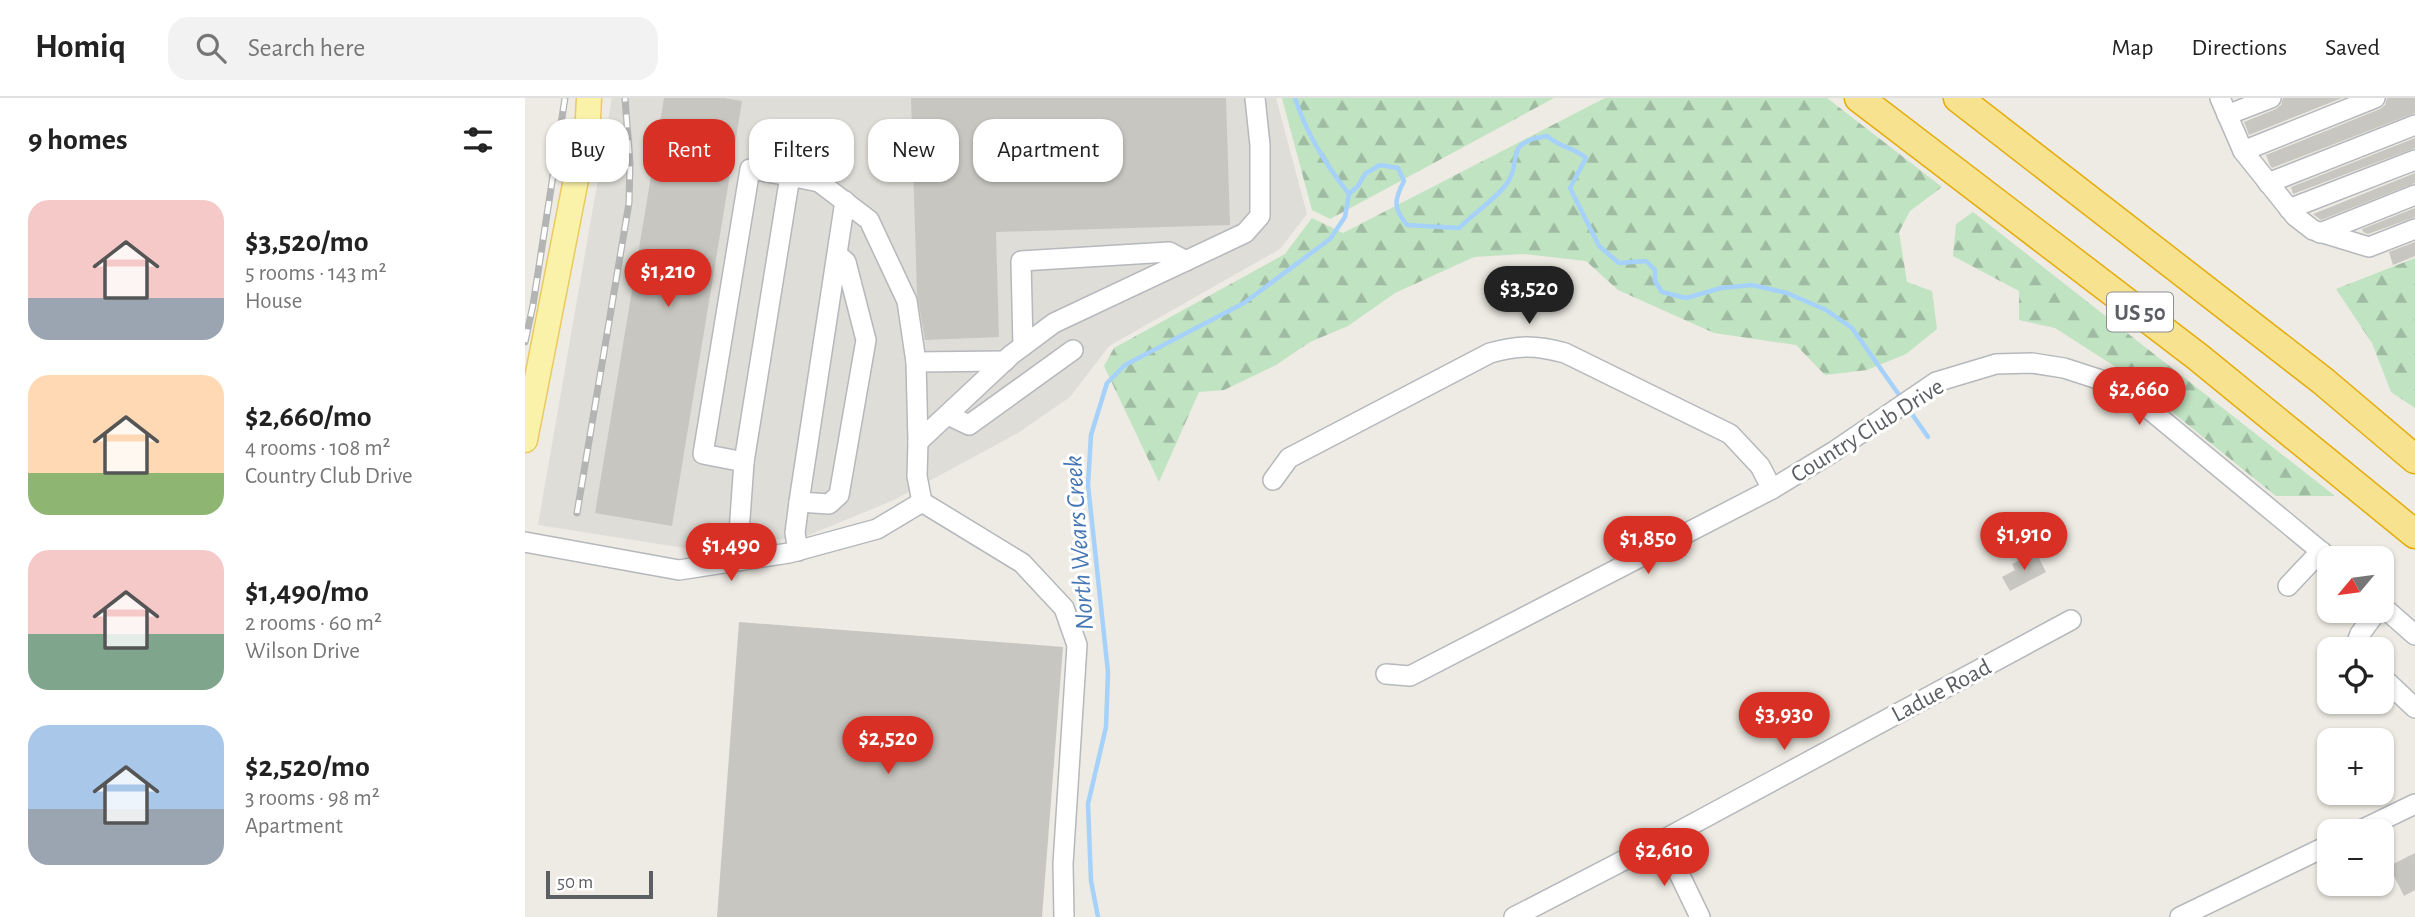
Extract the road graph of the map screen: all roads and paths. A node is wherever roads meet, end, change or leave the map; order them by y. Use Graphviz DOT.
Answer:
graph roads {
  1 [pos="589,98"];
  2 [pos="1255,98"];
  3 [pos="1859,98"];
  4 [pos="1958,98"];
  5 [pos="2271,98"];
  6 [pos="2375,98"];
  7 [pos="2224,107"];
  8 [pos="2415,125"];
  9 [pos="2243,151"];
  10 [pos="2415,160"];
  11 [pos="749,175"];
  12 [pos="789,182"];
  13 [pos="819,182"];
  14 [pos="2268,183"];
  15 [pos="2415,195"];
  16 [pos="845,201"];
  17 [pos="2289,209"];
  18 [pos="2415,229"];
  19 [pos="2320,233"];
  20 [pos="837,254"];
  21 [pos="1186,261"];
  22 [pos="1023,346"];
  23 [pos="1073,350"];
  24 [pos="1005,361"];
  25 [pos="916,362"];
  26 [pos="948,415"];
  27 [pos="525,440"];
  28 [pos="918,442"];
  29 [pos="2415,459"];
  30 [pos="744,462"];
  31 [pos="1273,480"];
  32 [pos="1772,489"];
  33 [pos="799,502"];
  34 [pos="922,502"];
  35 [pos="2415,534"];
  36 [pos="525,542"];
  37 [pos="2317,548"];
  38 [pos="798,551"];
  39 [pos="737,561"];
  40 [pos="2317,562"];
  41 [pos="2288,586"];
  42 [pos="2394,617"];
  43 [pos="2071,620"];
  44 [pos="2415,635"];
  45 [pos="1386,674"];
  46 [pos="2394,688"];
  47 [pos="2415,708"];
  48 [pos="2415,804"];
  49 [pos="2384,819"];
  50 [pos="1663,841"];
  51 [pos="2317,851"];
  52 [pos="1065,917"];
  53 [pos="1514,917"];
  54 [pos="1700,917"];
  55 [pos="2180,917"];
  1 -- 27 [label="main road"];
  2 -- 21 [label="street"];
  3 -- 35 [label="highway, US 50"];
  4 -- 29 [label="highway, US 50"];
  5 -- 7 [label="street"];
  6 -- 9 [label="street"];
  7 -- 9 [label="street"];
  8 -- 14 [label="street"];
  9 -- 14 [label="street"];
  10 -- 17 [label="street"];
  11 -- 30 [label="street"];
  12 -- 30 [label="street"];
  13 -- 16 [label="street"];
  14 -- 17 [label="street"];
  15 -- 19 [label="street"];
  16 -- 20 [label="street"];
  16 -- 25 [label="street"];
  17 -- 19 [label="street"];
  18 -- 19 [label="street"];
  20 -- 33 [label="street"];
  20 -- 33 [label="street"];
  21 -- 22 [label="street"];
  21 -- 22 [label="street"];
  22 -- 24 [label="street"];
  23 -- 26 [label="street"];
  24 -- 25 [label="street"];
  24 -- 26 [label="street"];
  25 -- 28 [label="street"];
  26 -- 28 [label="street"];
  28 -- 34 [label="street"];
  30 -- 39 [label="street"];
  31 -- 32 [label="street"];
  32 -- 37 [label="street, Country Club Drive"];
  32 -- 45 [label="street, Country Club Drive"];
  33 -- 38 [label="street"];
  34 -- 38 [label="street"];
  34 -- 52 [label="street"];
  36 -- 39 [label="street"];
  38 -- 39 [label="street"];
  40 -- 41 [label="street"];
  42 -- 44 [label="street"];
  43 -- 50 [label="street, Ladue Road"];
  46 -- 47 [label="street"];
  48 -- 49 [label="street"];
  50 -- 53 [label="street, Ladue Road"];
  50 -- 54 [label="street"];
  51 -- 55 [label="street"];
}
